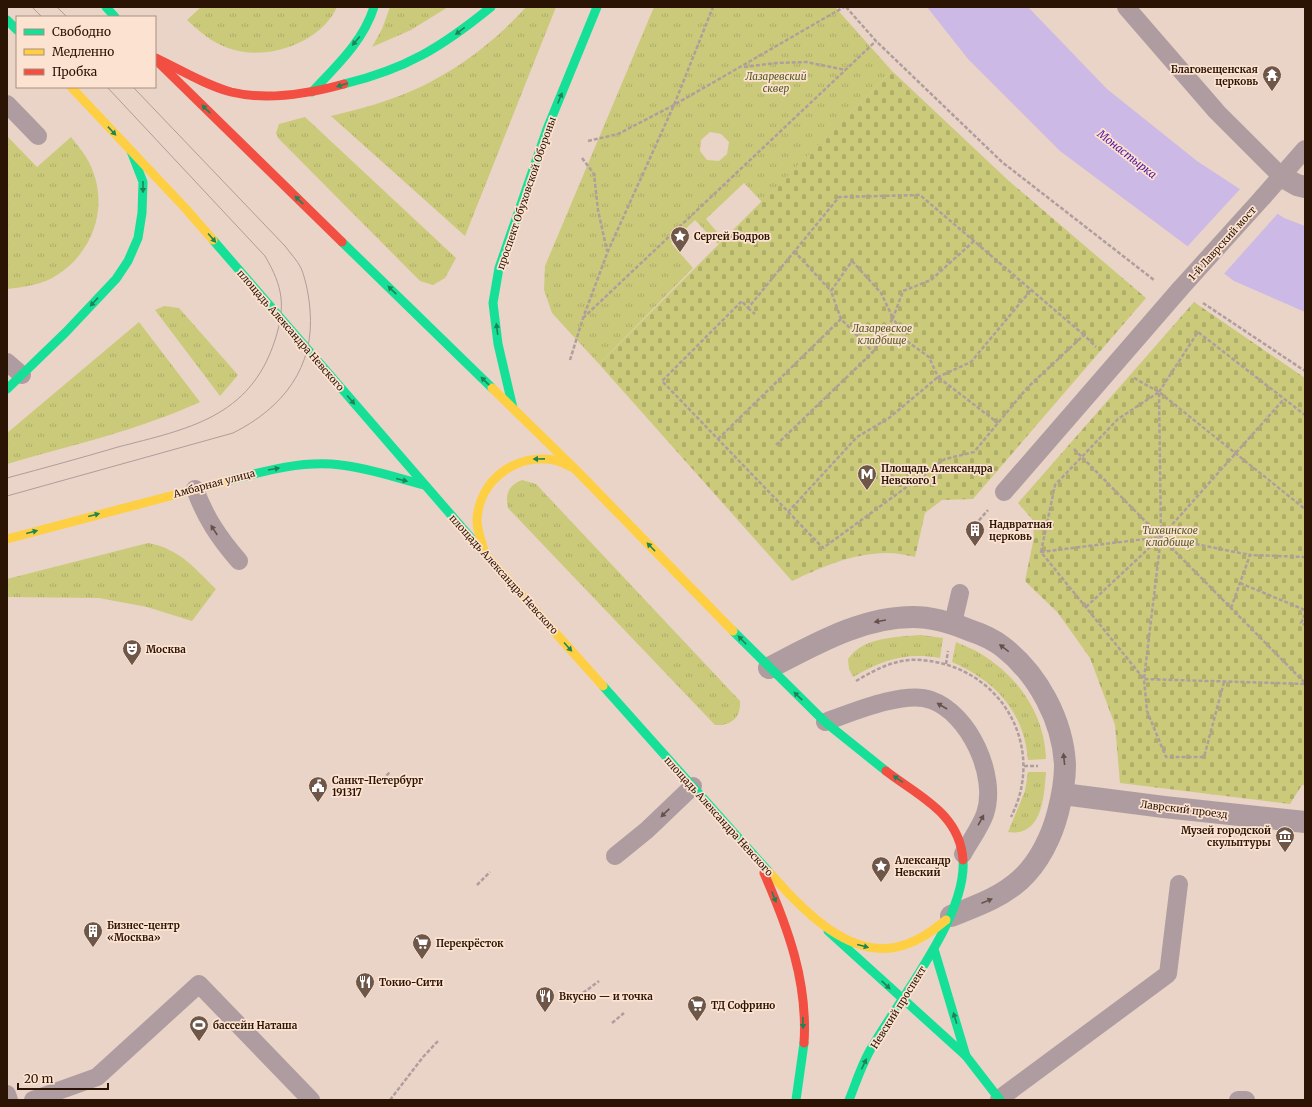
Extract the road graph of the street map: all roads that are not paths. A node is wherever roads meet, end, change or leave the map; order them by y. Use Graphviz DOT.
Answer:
graph roads {
  1 [pos="106,7"];
  2 [pos="374,7"];
  3 [pos="491,7"];
  4 [pos="597,7"];
  5 [pos="1126,7"];
  6 [pos="114,16"];
  7 [pos="7,20"];
  8 [pos="16,29"];
  9 [pos="156,58"];
  10 [pos="156,59"];
  11 [pos="72,88"];
  12 [pos="312,92"];
  13 [pos="7,104"];
  14 [pos="38,136"];
  15 [pos="1305,149"];
  16 [pos="131,151"];
  17 [pos="1281,176"];
  18 [pos="1305,187"];
  19 [pos="7,362"];
  20 [pos="22,375"];
  21 [pos="7,389"];
  22 [pos="513,408"];
  23 [pos="576,470"];
  24 [pos="424,485"];
  25 [pos="195,488"];
  26 [pos="1004,492"];
  27 [pos="7,539"];
  28 [pos="486,555"];
  29 [pos="239,561"];
  30 [pos="960,593"];
  31 [pos="953,624"];
  32 [pos="769,668"];
  33 [pos="825,722"];
  34 [pos="693,786"];
  35 [pos="1063,794"];
  36 [pos="1305,822"];
  37 [pos="963,854"];
  38 [pos="615,856"];
  39 [pos="759,861"];
  40 [pos="1179,884"];
  41 [pos="951,916"];
  42 [pos="816,921"];
  43 [pos="934,949"];
  44 [pos="903,1000"];
  45 [pos="966,1056"];
  46 [pos="7,1094"];
  47 [pos="9,1100"];
  48 [pos="33,1100"];
  49 [pos="311,1100"];
  50 [pos="796,1100"];
  51 [pos="849,1100"];
  52 [pos="999,1100"];
  53 [pos="1238,1100"];
  54 [pos="1246,1100"];
  1 -- 6 [label="main road"];
  2 -- 12 [label="main road, one-way"];
  3 -- 12 [label="main road, one-way"];
  22 -- 4 [label="main road, проспект Обуховской Обороны, one-way"];
  5 -- 17 [label="lane"];
  7 -- 8 [label="main road"];
  9 -- 12 [label="main road"];
  22 -- 10 [label="main road, one-way"];
  11 -- 16 [label="main road, площадь Александра Невского, one-way"];
  13 -- 14 [label="lane"];
  15 -- 17 [label="lane, 1-й Лаврский мост"];
  16 -- 20 [label="main road, one-way"];
  16 -- 24 [label="main road, площадь Александра Невского, one-way"];
  17 -- 18 [label="street"];
  17 -- 26 [label="lane, 1-й Лаврский мост, bridge"];
  19 -- 20 [label="lane"];
  20 -- 21 [label="main road"];
  22 -- 23 [label="main road"];
  23 -- 28 [label="main road, one-way"];
  32 -- 23 [label="main road, one-way"];
  25 -- 24 [label="main road, Амбарная улица, one-way"];
  24 -- 28 [label="main road, площадь Александра Невского"];
  27 -- 25 [label="main road, Амбарная улица, one-way"];
  29 -- 25 [label="lane, one-way"];
  28 -- 34 [label="main road, площадь Александра Невского, one-way"];
  30 -- 31 [label="lane"];
  31 -- 32 [label="street, площадь Александра Невского, one-way"];
  35 -- 31 [label="street, площадь Александра Невского, one-way"];
  33 -- 32 [label="main road, one-way"];
  37 -- 33 [label="main road, one-way"];
  37 -- 33 [label="lane, one-way"];
  34 -- 38 [label="lane, one-way"];
  34 -- 39 [label="main road, площадь Александра Невского"];
  35 -- 36 [label="street, Лаврский проезд"];
  41 -- 35 [label="street, площадь Александра Невского, one-way"];
  37 -- 41 [label="main road"];
  39 -- 42 [label="main road, площадь Александра Невского"];
  39 -- 50 [label="main road, one-way"];
  40 -- 52 [label="lane"];
  42 -- 41 [label="main road, площадь Александра Невского, one-way"];
  41 -- 43 [label="main road, Невский проспект"];
  42 -- 44 [label="main road, one-way"];
  43 -- 44 [label="main road, Невский проспект"];
  45 -- 43 [label="main road, one-way"];
  44 -- 45 [label="main road"];
  51 -- 44 [label="main road, Невский проспект, one-way"];
  45 -- 52 [label="main road"];
  46 -- 47 [label="lane"];
  48 -- 49 [label="lane"];
  53 -- 54 [label="lane"];
}
